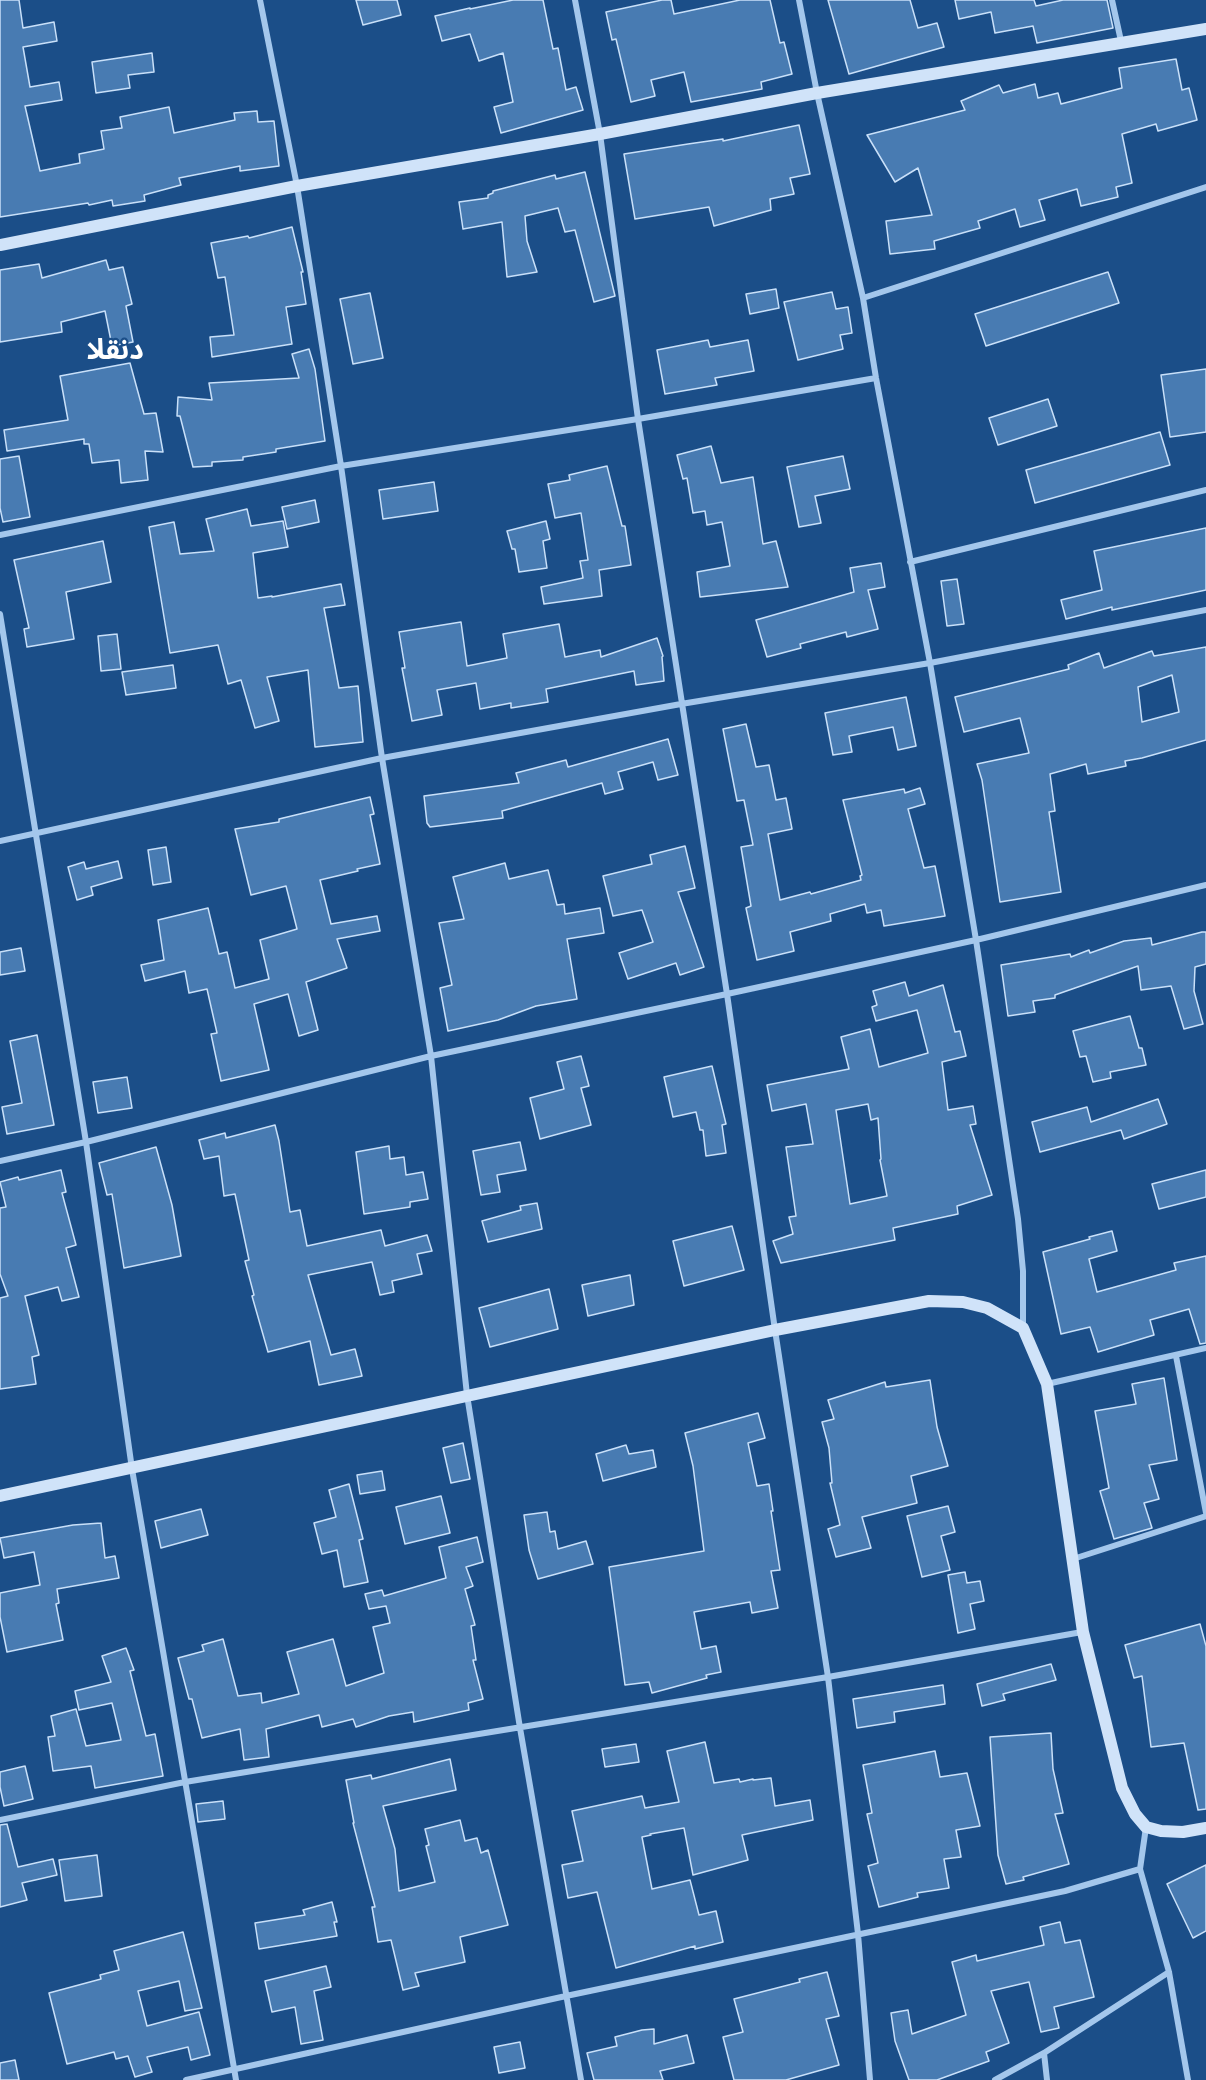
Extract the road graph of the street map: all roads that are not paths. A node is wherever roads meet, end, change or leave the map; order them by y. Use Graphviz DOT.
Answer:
graph roads {
  1 [pos="260,0"];
  2 [pos="575,0"];
  3 [pos="799,0"];
  4 [pos="1112,0"];
  5 [pos="1206,29"];
  6 [pos="1121,41"];
  7 [pos="817,93"];
  8 [pos="600,134"];
  9 [pos="297,186"];
  10 [pos="1206,187"];
  11 [pos="0,245"];
  12 [pos="863,298"];
  13 [pos="876,378"];
  14 [pos="638,419"];
  15 [pos="341,466"];
  16 [pos="1206,490"];
  17 [pos="0,536"];
  18 [pos="910,562"];
  19 [pos="1206,610"];
  20 [pos="0,614"];
  21 [pos="930,663"];
  22 [pos="681,704"];
  23 [pos="382,758"];
  24 [pos="37,833"];
  25 [pos="0,841"];
  26 [pos="1206,885"];
  27 [pos="976,940"];
  28 [pos="727,994"];
  29 [pos="431,1056"];
  30 [pos="86,1142"];
  31 [pos="0,1161"];
  32 [pos="1023,1328"];
  33 [pos="775,1330"];
  34 [pos="1206,1348"];
  35 [pos="1176,1356"];
  36 [pos="1047,1384"];
  37 [pos="467,1395"];
  38 [pos="132,1469"];
  39 [pos="0,1496"];
  40 [pos="1206,1514"];
  41 [pos="1073,1559"];
  42 [pos="1083,1632"];
  43 [pos="828,1677"];
  44 [pos="520,1728"];
  45 [pos="184,1782"];
  46 [pos="0,1820"];
  47 [pos="1146,1827"];
  48 [pos="1206,1828"];
  49 [pos="1140,1869"];
  50 [pos="858,1934"];
  51 [pos="1169,1972"];
  52 [pos="566,1996"];
  53 [pos="1044,2053"];
  54 [pos="233,2069"];
  55 [pos="186,2080"];
  56 [pos="236,2080"];
  57 [pos="581,2080"];
  58 [pos="870,2080"];
  59 [pos="995,2080"];
  60 [pos="1047,2080"];
  61 [pos="1188,2080"];
  1 -- 9 [label="street"];
  2 -- 8 [label="street"];
  3 -- 7 [label="street"];
  4 -- 6 [label="street"];
  5 -- 6 [label="main road"];
  6 -- 7 [label="main road"];
  7 -- 8 [label="main road"];
  7 -- 12 [label="street"];
  8 -- 9 [label="main road"];
  8 -- 14 [label="street"];
  9 -- 11 [label="main road"];
  9 -- 15 [label="street"];
  10 -- 12 [label="street"];
  12 -- 13 [label="street"];
  13 -- 14 [label="street"];
  13 -- 18 [label="street"];
  14 -- 15 [label="street"];
  14 -- 22 [label="street"];
  15 -- 17 [label="street"];
  15 -- 23 [label="street"];
  16 -- 18 [label="street"];
  18 -- 21 [label="street"];
  19 -- 21 [label="street"];
  20 -- 24 [label="street"];
  21 -- 22 [label="street"];
  21 -- 27 [label="street"];
  22 -- 23 [label="street"];
  22 -- 28 [label="street"];
  23 -- 24 [label="street"];
  23 -- 29 [label="street"];
  24 -- 25 [label="street"];
  24 -- 30 [label="street"];
  26 -- 27 [label="street"];
  27 -- 28 [label="street"];
  27 -- 32 [label="street"];
  28 -- 29 [label="street"];
  28 -- 33 [label="street"];
  29 -- 30 [label="street"];
  29 -- 37 [label="street"];
  30 -- 31 [label="street"];
  30 -- 38 [label="street"];
  32 -- 33 [label="main road"];
  32 -- 36 [label="main road"];
  33 -- 37 [label="main road"];
  33 -- 43 [label="street"];
  34 -- 35 [label="street"];
  35 -- 36 [label="street"];
  35 -- 40 [label="street"];
  36 -- 41 [label="main road"];
  37 -- 38 [label="main road"];
  37 -- 44 [label="street"];
  38 -- 39 [label="main road"];
  38 -- 45 [label="street"];
  40 -- 41 [label="street"];
  41 -- 42 [label="main road"];
  42 -- 43 [label="street"];
  42 -- 47 [label="main road"];
  43 -- 44 [label="street"];
  43 -- 50 [label="street"];
  44 -- 45 [label="street"];
  44 -- 52 [label="street"];
  45 -- 46 [label="street"];
  45 -- 54 [label="street"];
  47 -- 48 [label="main road"];
  47 -- 49 [label="street"];
  49 -- 50 [label="street"];
  49 -- 51 [label="street"];
  50 -- 52 [label="street"];
  50 -- 58 [label="street"];
  51 -- 53 [label="street"];
  51 -- 61 [label="street"];
  52 -- 54 [label="street"];
  52 -- 57 [label="street"];
  53 -- 59 [label="street"];
  53 -- 60 [label="street"];
  54 -- 55 [label="street"];
  54 -- 56 [label="street"];
}
